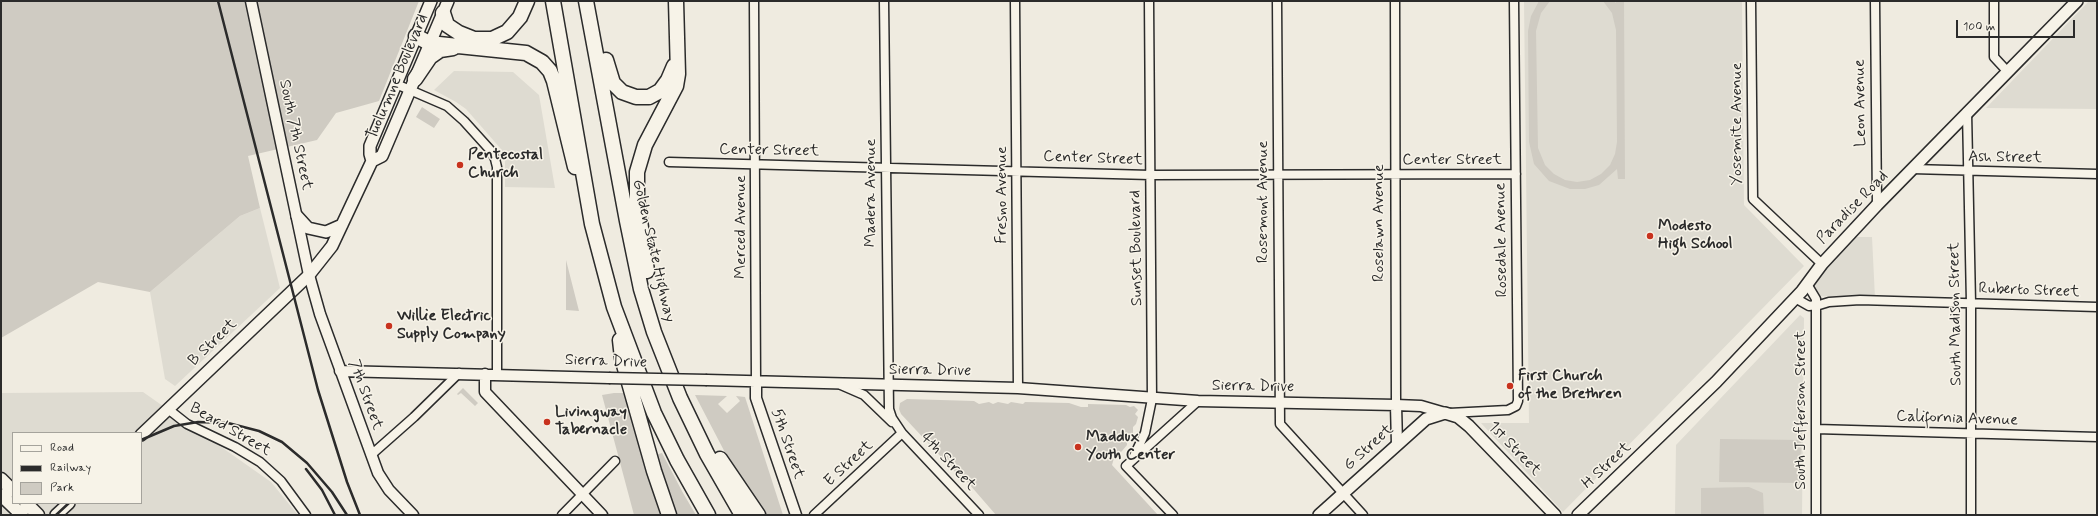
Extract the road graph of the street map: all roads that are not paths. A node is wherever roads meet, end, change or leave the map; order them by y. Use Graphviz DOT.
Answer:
graph roads {
  1 [pos="251,1"];
  2 [pos="431,1"];
  3 [pos="527,1"];
  4 [pos="553,1"];
  5 [pos="586,1"];
  6 [pos="591,1"];
  7 [pos="676,1"];
  8 [pos="754,1"];
  9 [pos="884,1"];
  10 [pos="1015,1"];
  11 [pos="1150,1"];
  12 [pos="1277,1"];
  13 [pos="1395,1"];
  14 [pos="1514,1"];
  15 [pos="1751,1"];
  16 [pos="1875,1"];
  17 [pos="1994,1"];
  18 [pos="2077,1"];
  19 [pos="446,7"];
  20 [pos="416,36"];
  21 [pos="431,40"];
  22 [pos="472,43"];
  23 [pos="677,52"];
  24 [pos="2007,70"];
  25 [pos="396,84"];
  26 [pos="413,85"];
  27 [pos="1967,112"];
  28 [pos="372,161"];
  29 [pos="669,162"];
  30 [pos="755,165"];
  31 [pos="886,168"];
  32 [pos="1912,169"];
  33 [pos="1017,171"];
  34 [pos="1968,171"];
  35 [pos="1278,174"];
  36 [pos="1516,174"];
  37 [pos="2097,174"];
  38 [pos="1150,175"];
  39 [pos="1396,175"];
  40 [pos="1877,205"];
  41 [pos="297,216"];
  42 [pos="592,224"];
  43 [pos="342,225"];
  44 [pos="1822,264"];
  45 [pos="309,275"];
  46 [pos="1807,284"];
  47 [pos="1795,298"];
  48 [pos="1971,303"];
  49 [pos="1816,306"];
  50 [pos="2097,307"];
  51 [pos="614,308"];
  52 [pos="669,370"];
  53 [pos="340,371"];
  54 [pos="459,373"];
  55 [pos="485,374"];
  56 [pos="497,374"];
  57 [pos="756,381"];
  58 [pos="836,384"];
  59 [pos="888,385"];
  60 [pos="1018,388"];
  61 [pos="680,398"];
  62 [pos="1152,399"];
  63 [pos="1198,401"];
  64 [pos="1279,403"];
  65 [pos="1396,404"];
  66 [pos="1516,406"];
  67 [pos="168,409"];
  68 [pos="1445,413"];
  69 [pos="1816,429"];
  70 [pos="900,430"];
  71 [pos="1972,433"];
  72 [pos="142,434"];
  73 [pos="2097,437"];
  74 [pos="1657,441"];
  75 [pos="1397,444"];
  76 [pos="371,455"];
  77 [pos="1133,458"];
  78 [pos="615,461"];
  79 [pos="1,480"];
  80 [pos="12,490"];
  81 [pos="582,493"];
  82 [pos="1342,494"];
  83 [pos="1,495"];
  84 [pos="27,504"];
  85 [pos="68,504"];
  86 [pos="22,515"];
  87 [pos="38,515"];
  88 [pos="56,515"];
  89 [pos="306,515"];
  90 [pos="413,515"];
  91 [pos="562,515"];
  92 [pos="602,515"];
  93 [pos="669,515"];
  94 [pos="708,515"];
  95 [pos="742,515"];
  96 [pos="758,515"];
  97 [pos="796,515"];
  98 [pos="814,515"];
  99 [pos="979,515"];
  100 [pos="1173,515"];
  101 [pos="1319,515"];
  102 [pos="1363,515"];
  103 [pos="1555,515"];
  104 [pos="1578,515"];
  105 [pos="1816,515"];
  106 [pos="1971,515"];
  1 -- 41 [label="street, South 7th Street"];
  2 -- 20 [label="main road, Tuolumne Boulevard"];
  3 -- 22 [label="highway"];
  4 -- 42 [label="highway"];
  5 -- 52 [label="highway, Golden State Highway"];
  6 -- 23 [label="highway"];
  7 -- 23 [label="highway"];
  8 -- 30 [label="street, Merced Avenue"];
  9 -- 31 [label="street, Madera Avenue"];
  10 -- 33 [label="street, Fresno Avenue"];
  11 -- 38 [label="street, Sunset Boulevard"];
  12 -- 35 [label="street, Rosemont Avenue"];
  13 -- 39 [label="street, Roselawn Avenue"];
  14 -- 36 [label="street, Rosedale Avenue"];
  15 -- 44 [label="street, Yosemite Avenue"];
  16 -- 40 [label="street, Leon Avenue"];
  17 -- 24 [label="street"];
  18 -- 24 [label="main road, Paradise Road"];
  19 -- 21 [label="main road, Tuolumne Boulevard"];
  19 -- 22 [label="highway"];
  20 -- 21 [label="highway"];
  20 -- 25 [label="main road, Tuolumne Boulevard"];
  21 -- 22 [label="highway"];
  21 -- 26 [label="main road, Tuolumne Boulevard"];
  22 -- 26 [label="highway"];
  22 -- 42 [label="highway"];
  23 -- 52 [label="highway"];
  24 -- 27 [label="main road, Paradise Road"];
  25 -- 26 [label="street"];
  25 -- 28 [label="main road, Tuolumne Boulevard"];
  26 -- 28 [label="main road, Tuolumne Boulevard"];
  26 -- 56 [label="street"];
  27 -- 32 [label="main road, Paradise Road"];
  27 -- 34 [label="street, South Madison Street"];
  28 -- 43 [label="main road, Tuolumne Boulevard"];
  29 -- 30 [label="street, Center Street"];
  30 -- 31 [label="street, Center Street"];
  30 -- 57 [label="street, Merced Avenue"];
  31 -- 33 [label="street, Center Street"];
  31 -- 59 [label="street, Madera Avenue"];
  32 -- 34 [label="street, Ash Street"];
  32 -- 40 [label="main road, Paradise Road"];
  33 -- 38 [label="street, Center Street"];
  33 -- 60 [label="street, Fresno Avenue"];
  34 -- 37 [label="street, Ash Street"];
  34 -- 48 [label="street, South Madison Street"];
  35 -- 38 [label="street, Center Street"];
  35 -- 39 [label="street, Center Street"];
  35 -- 64 [label="street, Rosemont Avenue"];
  36 -- 39 [label="street, Center Street"];
  36 -- 66 [label="street, Rosedale Avenue"];
  38 -- 62 [label="street, Sunset Boulevard"];
  39 -- 65 [label="street, Roselawn Avenue"];
  40 -- 44 [label="main road, Paradise Road"];
  41 -- 43 [label="main road"];
  41 -- 45 [label="street, South 7th Street"];
  42 -- 51 [label="highway"];
  43 -- 45 [label="main road, Tuolumne Boulevard"];
  44 -- 46 [label="main road, Paradise Road"];
  45 -- 53 [label="street, 7th Street"];
  45 -- 67 [label="main road, B Street"];
  46 -- 47 [label="main road, Paradise Road"];
  46 -- 49 [label="street, South Jefferson Street"];
  47 -- 49 [label="street, South Jefferson Street"];
  47 -- 74 [label="main road, Paradise Road"];
  48 -- 49 [label="street, Ruberto Street"];
  48 -- 50 [label="street, Ruberto Street"];
  48 -- 71 [label="street, South Madison Street"];
  49 -- 69 [label="street, South Jefferson Street"];
  51 -- 93 [label="highway"];
  51 -- 94 [label="highway"];
  52 -- 61 [label="highway, Golden State Highway"];
  53 -- 54 [label="street, Sierra Drive"];
  53 -- 76 [label="street, 7th Street"];
  54 -- 55 [label="street, Sierra Drive"];
  54 -- 76 [label="street"];
  55 -- 56 [label="street, Sierra Drive"];
  55 -- 81 [label="street"];
  56 -- 57 [label="street, Sierra Drive, bridge"];
  57 -- 58 [label="street, Sierra Drive"];
  57 -- 97 [label="street, 5th Street"];
  58 -- 59 [label="street, Sierra Drive"];
  58 -- 70 [label="street, 4th Street"];
  59 -- 60 [label="street, Sierra Drive"];
  59 -- 70 [label="street, 4th Street"];
  60 -- 62 [label="street, Sierra Drive"];
  61 -- 95 [label="highway, Golden State Highway"];
  61 -- 96 [label="highway"];
  62 -- 63 [label="street, Sierra Drive"];
  62 -- 77 [label="street, Sunset Boulevard"];
  63 -- 64 [label="street, Sierra Drive"];
  63 -- 77 [label="street"];
  64 -- 65 [label="street, Sierra Drive"];
  64 -- 82 [label="street, Rosemont Avenue"];
  65 -- 68 [label="street, Sierra Drive"];
  65 -- 75 [label="street, Roselawn Avenue"];
  66 -- 68 [label="street, Sierra Drive"];
  67 -- 72 [label="main road, B Street"];
  67 -- 89 [label="street, Beard Street"];
  68 -- 75 [label="main road, G Street"];
  68 -- 103 [label="main road, 1st Street"];
  69 -- 71 [label="street, California Avenue"];
  69 -- 105 [label="street, South Jefferson Street"];
  70 -- 98 [label="street, E Street"];
  70 -- 99 [label="street, 4th Street"];
  71 -- 73 [label="street, California Avenue"];
  71 -- 106 [label="street, South Madison Street"];
  74 -- 104 [label="main road, H Street"];
  75 -- 82 [label="main road, G Street"];
  76 -- 90 [label="street, 7th Street"];
  77 -- 100 [label="street"];
  78 -- 81 [label="street"];
  79 -- 80 [label="main road"];
  81 -- 91 [label="street"];
  81 -- 92 [label="street"];
  82 -- 101 [label="main road, G Street"];
  82 -- 102 [label="street, Rosemont Avenue"];
  83 -- 86 [label="main road"];
  84 -- 87 [label="main road"];
  85 -- 88 [label="main road"];
}
